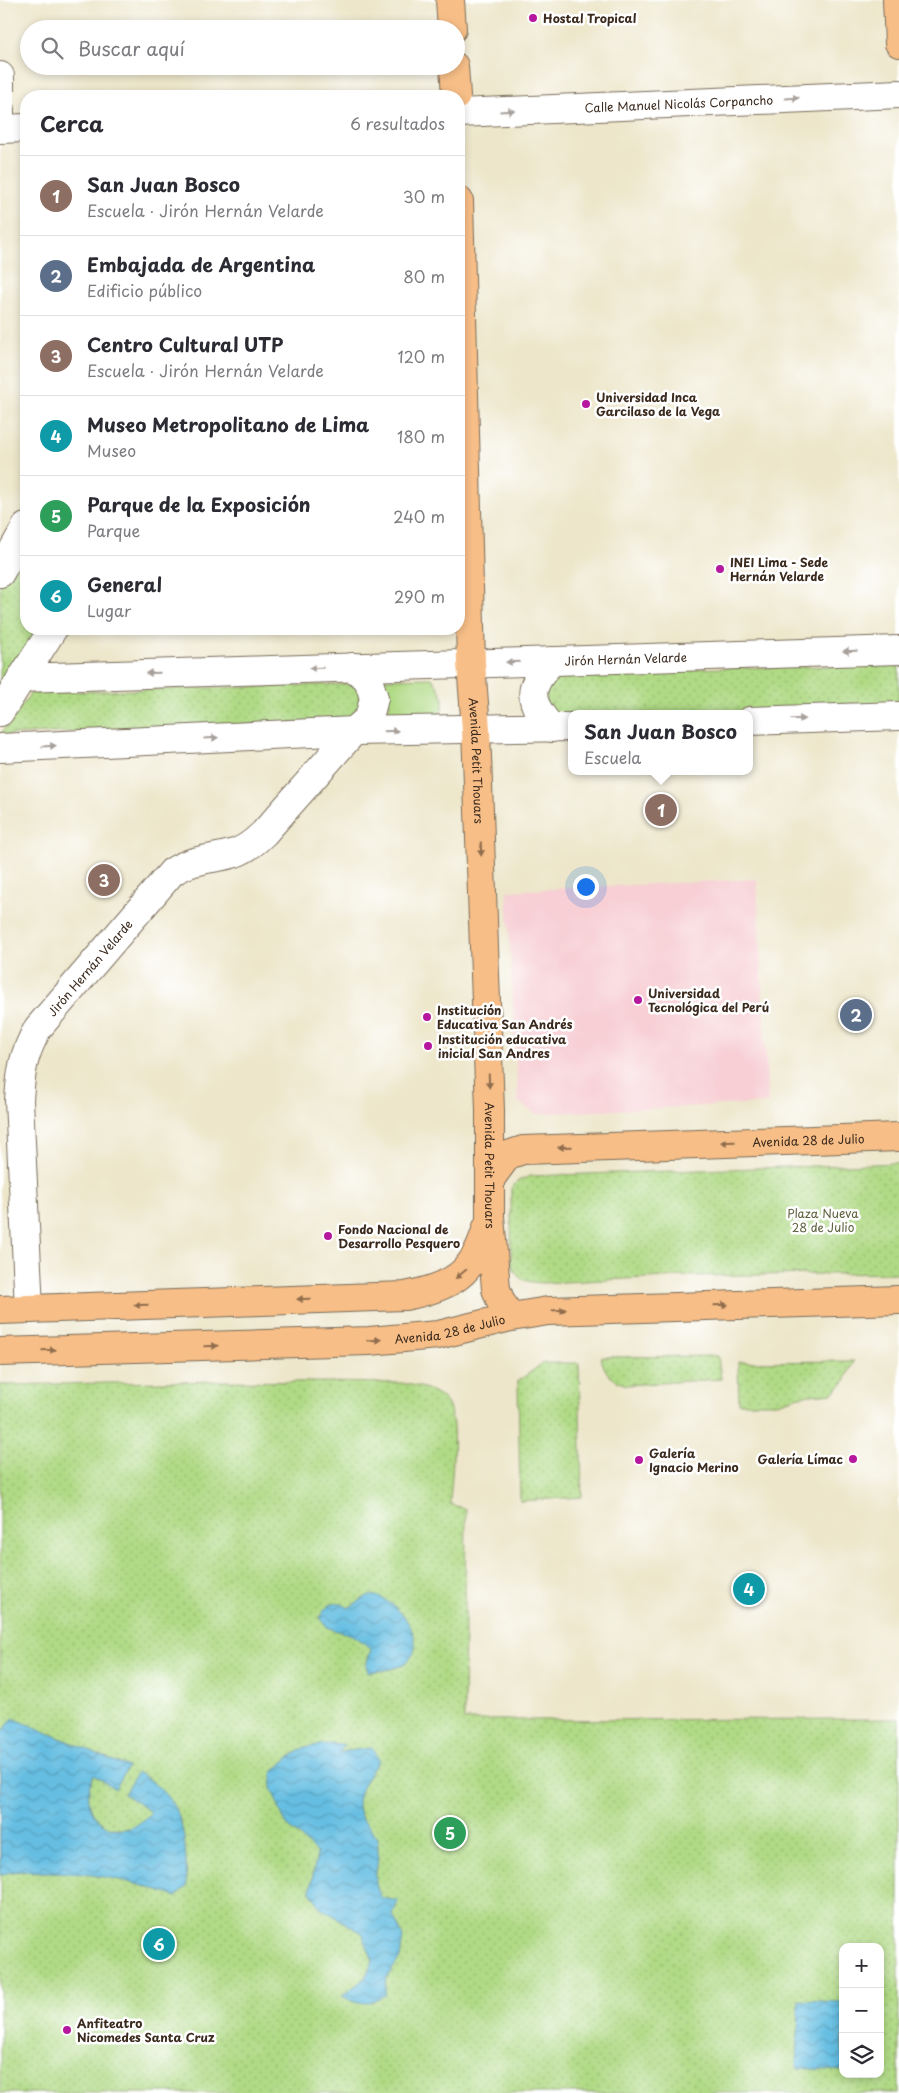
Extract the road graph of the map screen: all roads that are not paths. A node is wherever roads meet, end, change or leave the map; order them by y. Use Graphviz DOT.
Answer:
graph roads {
  1 [pos="450,0"];
  2 [pos="898,0"];
  3 [pos="451,20"];
  4 [pos="899,43"];
  5 [pos="455,75"];
  6 [pos="0,76"];
  7 [pos="456,90"];
  8 [pos="899,94"];
  9 [pos="465,113"];
  10 [pos="0,115"];
  11 [pos="20,128"];
  12 [pos="0,129"];
  13 [pos="465,414"];
  14 [pos="20,538"];
  15 [pos="0,573"];
  16 [pos="49,635"];
  17 [pos="899,650"];
  18 [pos="552,661"];
  19 [pos="472,663"];
  20 [pos="353,667"];
  21 [pos="21,678"];
  22 [pos="0,712"];
  23 [pos="899,716"];
  24 [pos="753,721"];
  25 [pos="562,727"];
  26 [pos="476,730"];
  27 [pos="354,731"];
  28 [pos="0,748"];
  29 [pos="899,1137"];
  30 [pos="492,1178"];
  31 [pos="490,1216"];
  32 [pos="899,1300"];
  33 [pos="29,1309"];
  34 [pos="0,1310"];
  35 [pos="511,1317"];
  36 [pos="0,1352"];
  1 -- 3 [label="main road"];
  2 -- 4 [label="main road"];
  5 -- 7 [label="main road"];
  6 -- 10 [label="street"];
  9 -- 8 [label="street, Calle Manuel Nicolás Corpancho, one-way"];
  11 -- 12 [label="street"];
  13 -- 19 [label="main road, Avenida Petit Thouars"];
  14 -- 15 [label="street"];
  16 -- 21 [label="street"];
  17 -- 18 [label="street, Jirón Hernán Velarde, one-way"];
  18 -- 19 [label="street, Jirón Hernán Velarde, one-way"];
  18 -- 25 [label="street"];
  19 -- 20 [label="street, Jirón Hernán Velarde"];
  19 -- 26 [label="main road, Avenida Petit Thouars"];
  20 -- 21 [label="street, Jirón Hernán Velarde, one-way"];
  20 -- 27 [label="street, Jirón Hernán Velarde"];
  21 -- 22 [label="street"];
  24 -- 23 [label="street, one-way"];
  25 -- 26 [label="street"];
  27 -- 26 [label="street, one-way"];
  26 -- 30 [label="main road, Avenida Petit Thouars, one-way"];
  28 -- 27 [label="street, one-way"];
  27 -- 33 [label="street, Jirón Hernán Velarde"];
  29 -- 30 [label="main road, Avenida 28 de Julio, one-way"];
  30 -- 31 [label="main road, Avenida Petit Thouars"];
  31 -- 33 [label="main road, one-way"];
  31 -- 35 [label="main road, Avenida Petit Thouars"];
  35 -- 32 [label="main road, Avenida 28 de Julio, one-way"];
  33 -- 34 [label="main road"];
  36 -- 35 [label="main road, Avenida 28 de Julio, one-way"];
}
